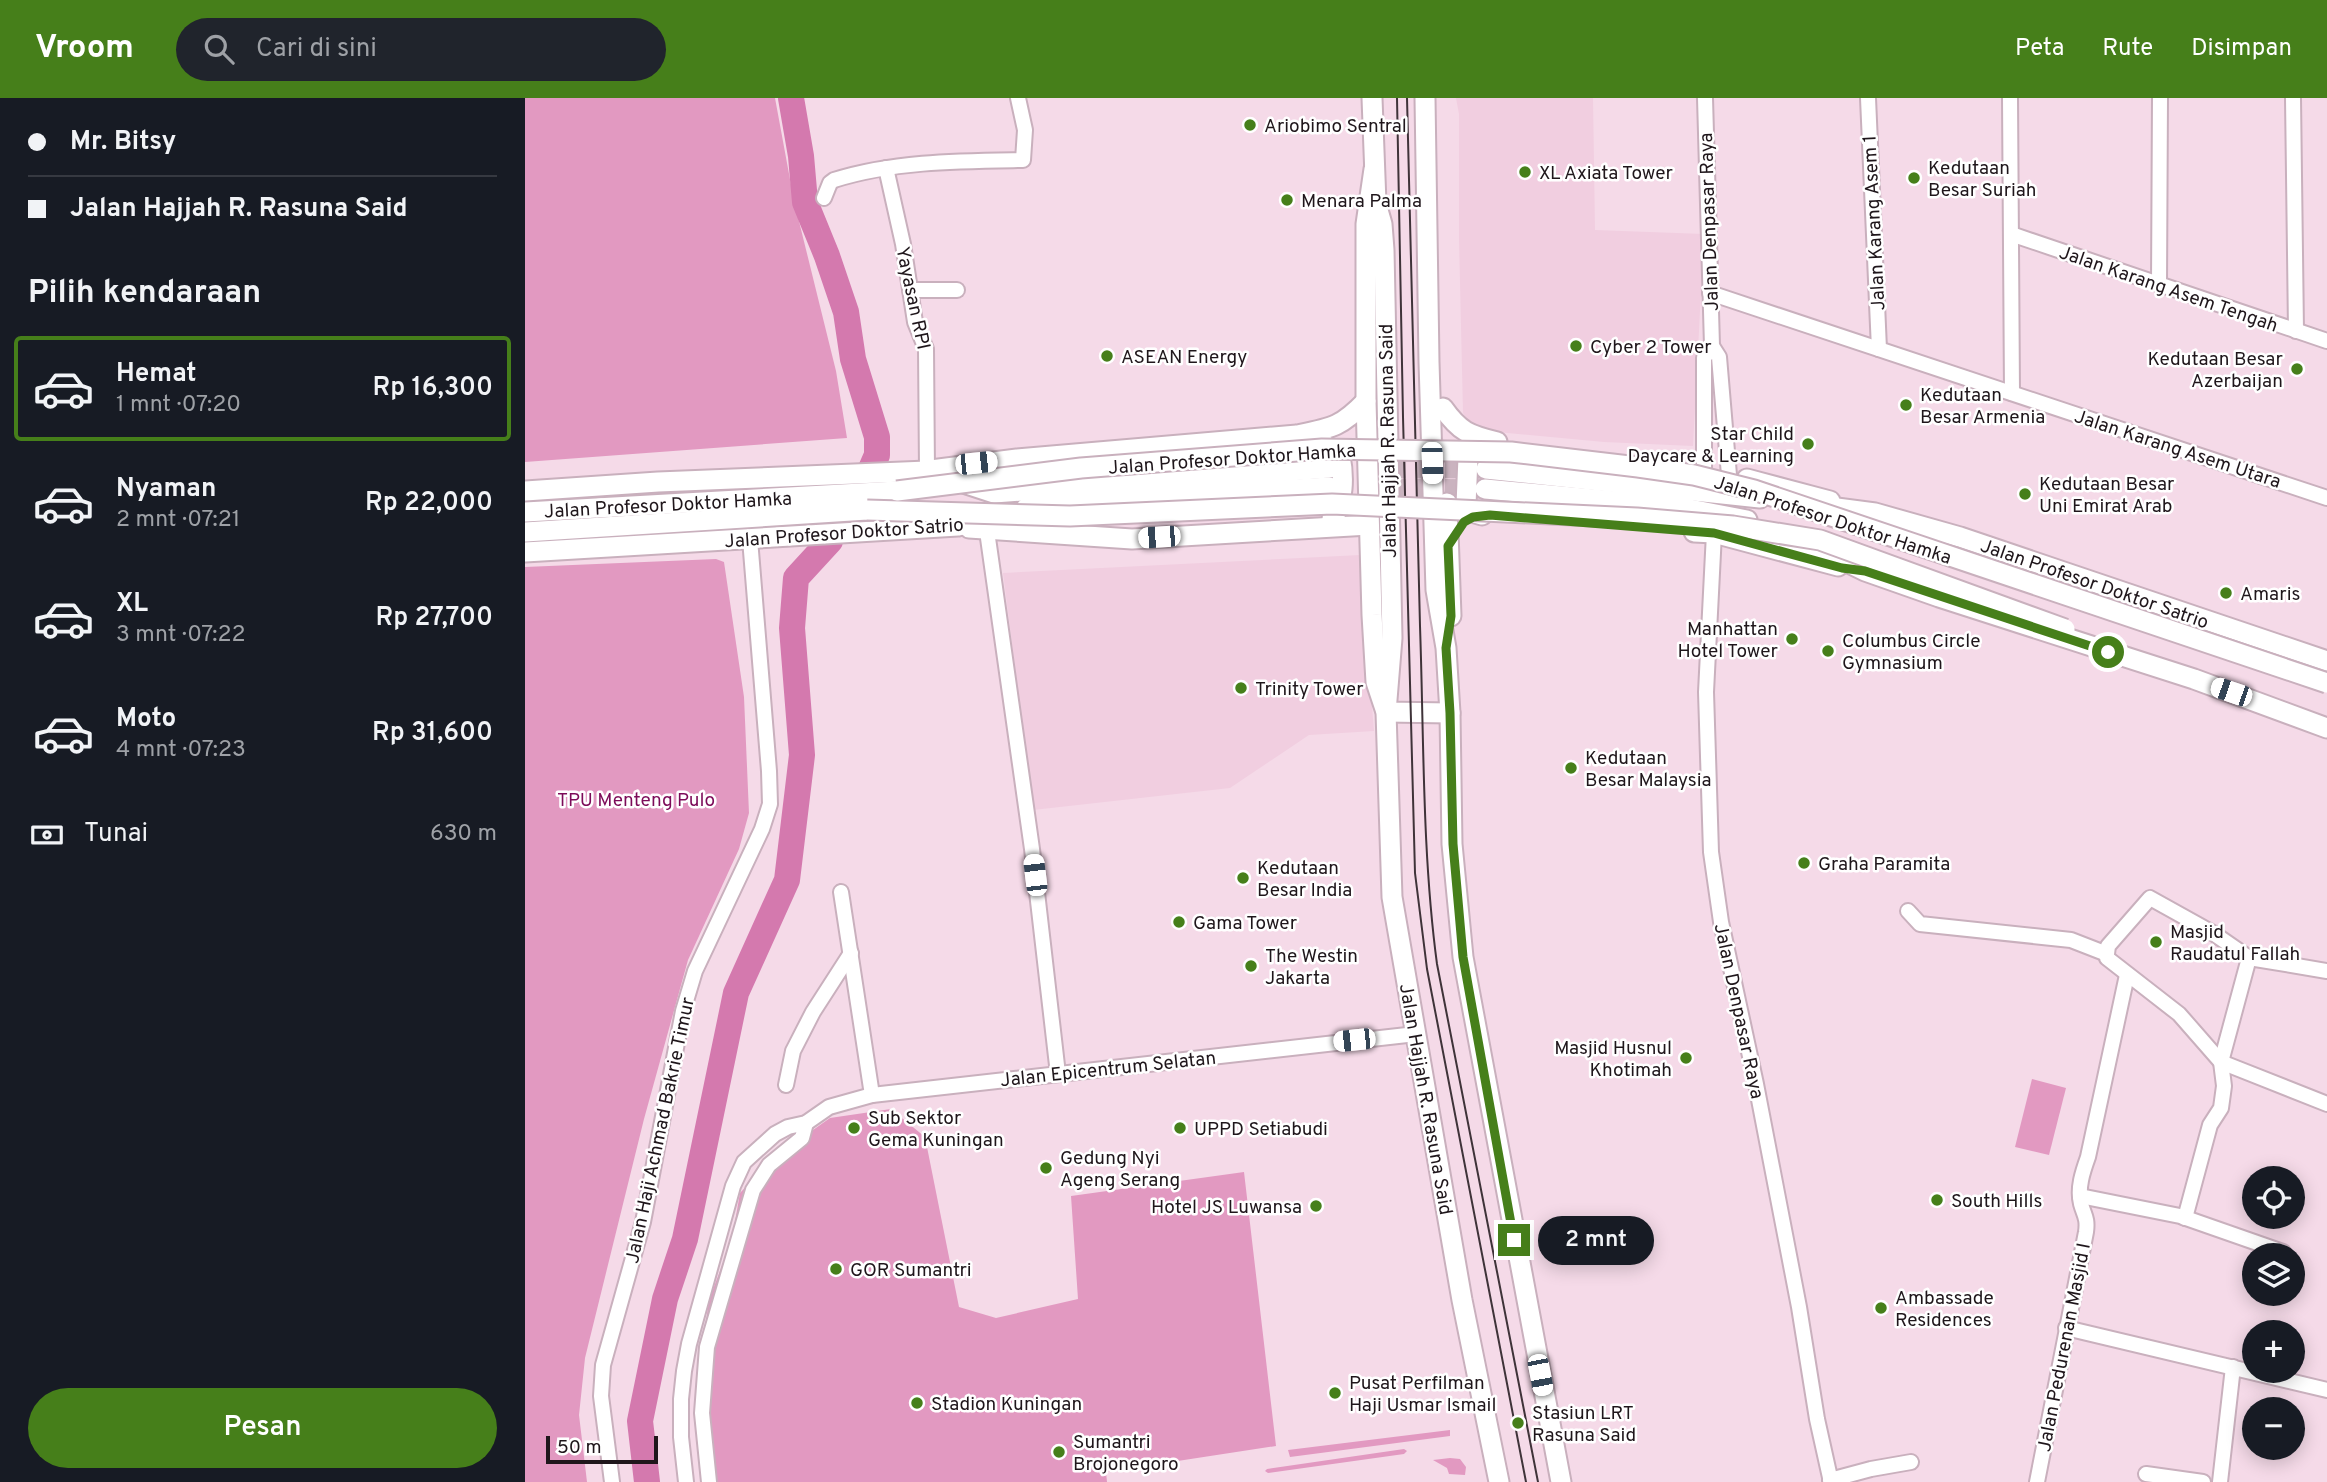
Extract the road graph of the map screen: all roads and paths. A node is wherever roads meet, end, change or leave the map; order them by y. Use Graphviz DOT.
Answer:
graph roads {
  1 [pos="1018,98"];
  2 [pos="1372,98"];
  3 [pos="1425,98"];
  4 [pos="1705,98"];
  5 [pos="1868,98"];
  6 [pos="2010,98"];
  7 [pos="2160,98"];
  8 [pos="2293,98"];
  9 [pos="886,168"];
  10 [pos="1374,169"];
  11 [pos="824,198"];
  12 [pos="2011,234"];
  13 [pos="1427,263"];
  14 [pos="2159,285"];
  15 [pos="910,290"];
  16 [pos="957,290"];
  17 [pos="1710,293"];
  18 [pos="2296,331"];
  19 [pos="2327,341"];
  20 [pos="1711,346"];
  21 [pos="1879,349"];
  22 [pos="2012,393"];
  23 [pos="1366,401"];
  24 [pos="1443,408"];
  25 [pos="1297,435"];
  26 [pos="1497,443"];
  27 [pos="1486,469"];
  28 [pos="1704,469"];
  29 [pos="927,471"];
  30 [pos="1730,475"];
  31 [pos="1485,489"];
  32 [pos="525,491"];
  33 [pos="2327,498"];
  34 [pos="525,512"];
  35 [pos="1875,513"];
  36 [pos="1490,515"];
  37 [pos="1369,525"];
  38 [pos="958,526"];
  39 [pos="1319,527"];
  40 [pos="987,531"];
  41 [pos="525,532"];
  42 [pos="1714,533"];
  43 [pos="750,539"];
  44 [pos="1448,546"];
  45 [pos="525,552"];
  46 [pos="1865,571"];
  47 [pos="1446,648"];
  48 [pos="2327,661"];
  49 [pos="2327,683"];
  50 [pos="1386,712"];
  51 [pos="1450,713"];
  52 [pos="2327,716"];
  53 [pos="2327,728"];
  54 [pos="841,892"];
  55 [pos="1909,911"];
  56 [pos="851,953"];
  57 [pos="2107,954"];
  58 [pos="2249,958"];
  59 [pos="2327,971"];
  60 [pos="2127,975"];
  61 [pos="1416,1034"];
  62 [pos="2221,1062"];
  63 [pos="1058,1073"];
  64 [pos="786,1085"];
  65 [pos="872,1095"];
  66 [pos="2327,1104"];
  67 [pos="806,1123"];
  68 [pos="775,1134"];
  69 [pos="788,1150"];
  70 [pos="2080,1196"];
  71 [pos="2185,1218"];
  72 [pos="2257,1243"];
  73 [pos="696,1317"];
  74 [pos="714,1322"];
  75 [pos="2066,1328"];
  76 [pos="2233,1367"];
  77 [pos="2327,1390"];
  78 [pos="1911,1462"];
  79 [pos="2146,1474"];
  80 [pos="1830,1481"];
  81 [pos="612,1482"];
  82 [pos="686,1482"];
  83 [pos="709,1482"];
  84 [pos="1499,1482"];
  85 [pos="1560,1482"];
  86 [pos="2037,1482"];
  87 [pos="2203,1482"];
  88 [pos="2220,1482"];
  1 -- 9 [label="street"];
  2 -- 10 [label="main road, Jalan Hajjah R. Rasuna Said"];
  3 -- 13 [label="main road"];
  4 -- 17 [label="street, Jalan Denpasar Raya"];
  5 -- 21 [label="street, Jalan Karang Asem 1"];
  6 -- 12 [label="street"];
  7 -- 14 [label="street"];
  8 -- 18 [label="street"];
  9 -- 11 [label="street"];
  9 -- 15 [label="street, Yayasan RPI"];
  10 -- 23 [label="main road, Jalan Hajjah R. Rasuna Said"];
  10 -- 50 [label="main road, Jalan Hajjah R. Rasuna Said"];
  12 -- 14 [label="street, Jalan Karang Asem Tengah"];
  12 -- 22 [label="street"];
  13 -- 24 [label="main road"];
  13 -- 47 [label="main road"];
  14 -- 18 [label="street, Jalan Karang Asem Tengah"];
  15 -- 16 [label="street"];
  15 -- 29 [label="street, Yayasan RPI"];
  17 -- 20 [label="street, Jalan Denpasar Raya"];
  17 -- 21 [label="street, Jalan Karang Asem Utara"];
  18 -- 19 [label="street, Jalan Karang Asem Tengah"];
  20 -- 28 [label="street, Jalan Denpasar Raya"];
  20 -- 30 [label="street, Jalan Denpasar Raya"];
  21 -- 22 [label="street, Jalan Karang Asem Utara"];
  22 -- 33 [label="street, Jalan Karang Asem Utara"];
  23 -- 25 [label="main road"];
  23 -- 37 [label="main road, Jalan Hajjah R. Rasuna Said"];
  24 -- 26 [label="main road"];
  24 -- 44 [label="main road"];
  25 -- 29 [label="main road"];
  25 -- 39 [label="main road"];
  26 -- 28 [label="main road"];
  26 -- 36 [label="main road"];
  27 -- 35 [label="main road, Jalan Profesor Doktor Satrio"];
  28 -- 30 [label="main road"];
  29 -- 32 [label="main road, Jalan Profesor Doktor Satrio"];
  29 -- 38 [label="main road, Jalan Profesor Doktor Satrio"];
  30 -- 35 [label="main road"];
  31 -- 46 [label="main road"];
  34 -- 49 [label="main road, Jalan Profesor Doktor Hamka, bridge"];
  35 -- 48 [label="main road, Jalan Profesor Doktor Satrio"];
  36 -- 42 [label="main road"];
  36 -- 44 [label="main road"];
  37 -- 39 [label="main road"];
  37 -- 50 [label="main road, Jalan Hajjah R. Rasuna Said"];
  38 -- 40 [label="main road"];
  38 -- 43 [label="main road, Jalan Profesor Doktor Satrio"];
  39 -- 40 [label="main road"];
  40 -- 63 [label="street"];
  41 -- 52 [label="main road, Jalan Profesor Doktor Hamka, bridge"];
  42 -- 46 [label="main road"];
  42 -- 80 [label="street, Jalan Denpasar Raya"];
  43 -- 45 [label="main road, Jalan Profesor Doktor Satrio"];
  43 -- 81 [label="street, Jalan Haji Achmad Bakrie Timur"];
  44 -- 47 [label="main road"];
  46 -- 53 [label="main road"];
  47 -- 51 [label="main road"];
  50 -- 51 [label="main road"];
  50 -- 61 [label="main road, Jalan Hajjah R. Rasuna Said"];
  51 -- 85 [label="main road"];
  54 -- 56 [label="street"];
  55 -- 57 [label="street"];
  56 -- 64 [label="street"];
  56 -- 65 [label="street"];
  57 -- 58 [label="street"];
  57 -- 60 [label="street"];
  58 -- 59 [label="street"];
  58 -- 62 [label="street"];
  60 -- 62 [label="street"];
  60 -- 70 [label="street, Jalan Pedurenan Masjid I"];
  61 -- 63 [label="street, Jalan Epicentrum Selatan"];
  61 -- 84 [label="main road, Jalan Hajjah R. Rasuna Said"];
  62 -- 66 [label="street"];
  62 -- 71 [label="street"];
  63 -- 65 [label="street, Jalan Epicentrum Selatan"];
  65 -- 67 [label="street, Jalan Epicentrum Selatan"];
  67 -- 68 [label="street"];
  67 -- 69 [label="street"];
  68 -- 69 [label="street"];
  68 -- 73 [label="street"];
  69 -- 74 [label="street"];
  70 -- 71 [label="street"];
  70 -- 75 [label="street, Jalan Pedurenan Masjid I"];
  71 -- 72 [label="street"];
  73 -- 74 [label="street"];
  73 -- 82 [label="street"];
  74 -- 83 [label="street"];
  75 -- 76 [label="street"];
  75 -- 86 [label="street, Jalan Pedurenan Masjid I"];
  76 -- 77 [label="street"];
  76 -- 88 [label="street"];
  78 -- 80 [label="street"];
  79 -- 87 [label="street"];
}
